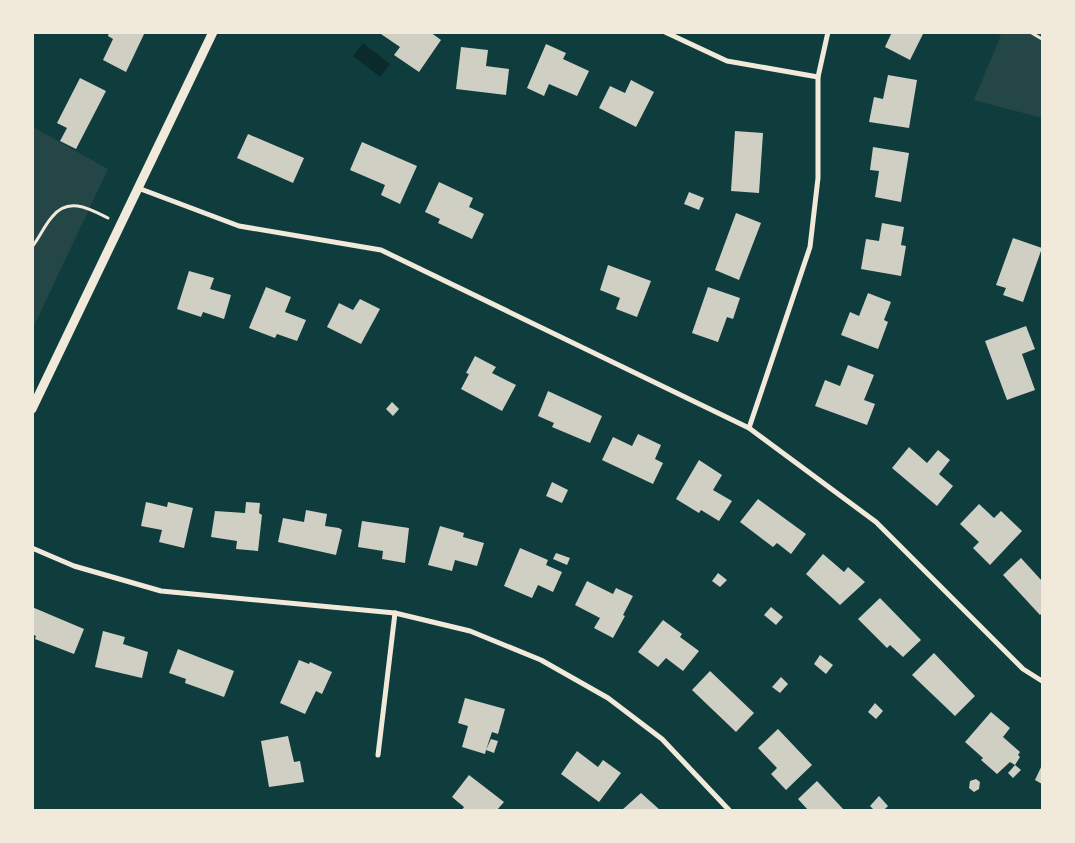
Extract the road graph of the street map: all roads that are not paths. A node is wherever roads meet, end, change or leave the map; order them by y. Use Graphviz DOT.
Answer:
graph roads {
  1 [pos="213,32"];
  2 [pos="665,32"];
  3 [pos="828,32"];
  4 [pos="818,77"];
  5 [pos="138,187"];
  6 [pos="32,409"];
  7 [pos="749,428"];
  8 [pos="32,548"];
  9 [pos="395,613"];
  10 [pos="1042,682"];
  11 [pos="378,755"];
  12 [pos="729,810"];
  1 -- 5 [label="street"];
  2 -- 4 [label="street"];
  3 -- 4 [label="street"];
  4 -- 7 [label="street"];
  5 -- 6 [label="street"];
  5 -- 7 [label="street"];
  7 -- 10 [label="street"];
  8 -- 9 [label="street"];
  9 -- 11 [label="street"];
  9 -- 12 [label="street"];
}
